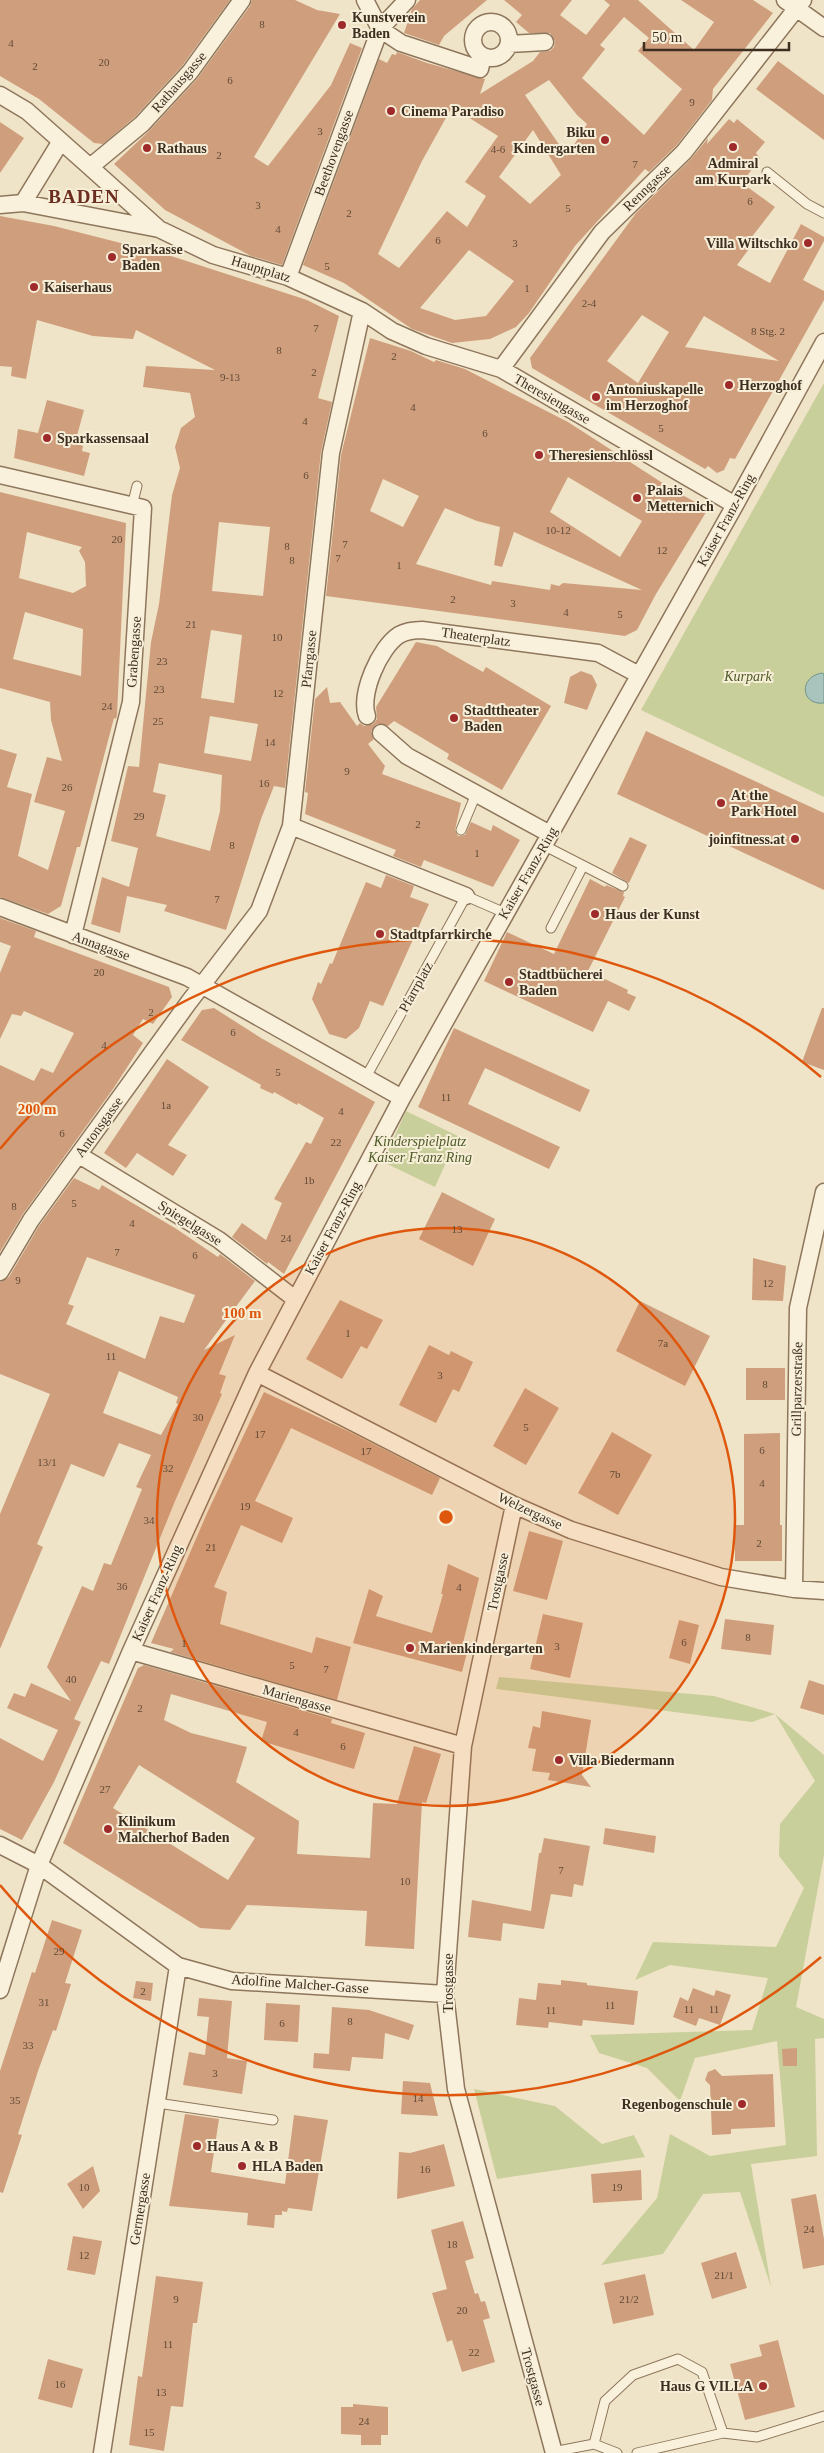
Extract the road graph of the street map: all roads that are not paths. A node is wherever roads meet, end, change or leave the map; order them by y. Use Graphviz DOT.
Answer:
graph roads {
  1 [pos="242,0"];
  2 [pos="365,0"];
  3 [pos="407,0"];
  4 [pos="795,3"];
  5 [pos="824,28"];
  6 [pos="380,29"];
  7 [pos="546,42"];
  8 [pos="509,44"];
  9 [pos="480,67"];
  10 [pos="0,95"];
  11 [pos="61,141"];
  12 [pos="90,167"];
  13 [pos="766,172"];
  14 [pos="23,203"];
  15 [pos="0,205"];
  16 [pos="824,212"];
  17 [pos="159,229"];
  18 [pos="288,277"];
  19 [pos="362,310"];
  20 [pos="824,342"];
  21 [pos="501,369"];
  22 [pos="0,475"];
  23 [pos="137,486"];
  24 [pos="735,505"];
  25 [pos="132,506"];
  26 [pos="639,675"];
  27 [pos="367,716"];
  28 [pos="381,733"];
  29 [pos="476,794"];
  30 [pos="291,826"];
  31 [pos="461,830"];
  32 [pos="546,840"];
  33 [pos="582,866"];
  34 [pos="623,886"];
  35 [pos="466,896"];
  36 [pos="0,907"];
  37 [pos="505,913"];
  38 [pos="551,928"];
  39 [pos="73,936"];
  40 [pos="202,986"];
  41 [pos="366,1077"];
  42 [pos="402,1098"];
  43 [pos="79,1155"];
  44 [pos="824,1192"];
  45 [pos="0,1272"];
  46 [pos="295,1299"];
  47 [pos="257,1373"];
  48 [pos="514,1505"];
  49 [pos="794,1589"];
  50 [pos="824,1591"];
  51 [pos="131,1651"];
  52 [pos="463,1746"];
  53 [pos="0,1845"];
  54 [pos="40,1865"];
  55 [pos="178,1966"];
  56 [pos="0,1990"];
  57 [pos="446,1994"];
  58 [pos="156,2103"];
  59 [pos="273,2120"];
  60 [pos="824,2416"];
  61 [pos="723,2433"];
  62 [pos="594,2444"];
  63 [pos="554,2452"];
  64 [pos="102,2453"];
  65 [pos="617,2453"];
  66 [pos="637,2453"];
  1 -- 12 [label="street, Rathausgasse"];
  2 -- 6 [label="street"];
  3 -- 6 [label="street, Beethovengasse"];
  4 -- 5 [label="street"];
  4 -- 21 [label="street, Renngasse"];
  6 -- 9 [label="street"];
  6 -- 18 [label="street, Beethovengasse"];
  7 -- 8 [label="street"];
  8 -- 9 [label="street"];
  8 -- 9 [label="street"];
  10 -- 11 [label="street, Hauptplatz"];
  11 -- 12 [label="street, Hauptplatz"];
  11 -- 14 [label="street"];
  12 -- 17 [label="street, Hauptplatz"];
  13 -- 16 [label="lane"];
  14 -- 15 [label="street, Hauptplatz"];
  14 -- 17 [label="street, Hauptplatz"];
  17 -- 18 [label="street, Hauptplatz"];
  18 -- 19 [label="street, Hauptplatz"];
  19 -- 21 [label="street, Theresiengasse"];
  19 -- 30 [label="street, Pfarrgasse"];
  20 -- 24 [label="street, Kaiser Franz-Ring"];
  21 -- 24 [label="street, Theresiengasse"];
  22 -- 25 [label="street"];
  23 -- 25 [label="lane"];
  24 -- 26 [label="street, Kaiser Franz-Ring"];
  25 -- 39 [label="street, Grabengasse"];
  26 -- 27 [label="street, Theaterplatz"];
  26 -- 32 [label="street, Kaiser Franz-Ring"];
  28 -- 29 [label="street"];
  29 -- 31 [label="lane"];
  29 -- 32 [label="street"];
  30 -- 35 [label="street"];
  30 -- 40 [label="street, Pfarrgasse"];
  32 -- 33 [label="lane"];
  32 -- 37 [label="street, Kaiser Franz-Ring"];
  33 -- 34 [label="lane"];
  33 -- 38 [label="lane"];
  35 -- 37 [label="lane"];
  35 -- 41 [label="lane, Pfarrplatz"];
  36 -- 39 [label="street, Annagasse"];
  37 -- 42 [label="street, Kaiser Franz-Ring"];
  39 -- 40 [label="street, Annagasse"];
  40 -- 41 [label="street"];
  40 -- 43 [label="street, Antonsgasse"];
  41 -- 42 [label="street"];
  42 -- 46 [label="street, Kaiser Franz-Ring"];
  43 -- 45 [label="street, Antonsgasse"];
  43 -- 46 [label="street, Spiegelgasse"];
  44 -- 49 [label="street, Grillparzerstraße"];
  46 -- 47 [label="street, Kaiser Franz-Ring"];
  47 -- 48 [label="street, Welzergasse"];
  47 -- 51 [label="street, Kaiser Franz-Ring"];
  48 -- 49 [label="street, Welzergasse"];
  48 -- 52 [label="street, Trostgasse"];
  49 -- 50 [label="street, Welzergasse"];
  51 -- 52 [label="street, Mariengasse"];
  51 -- 54 [label="street, Kaiser Franz-Ring"];
  52 -- 57 [label="street, Trostgasse"];
  53 -- 54 [label="street, Adolfine Malcher-Gasse"];
  54 -- 55 [label="street, Adolfine Malcher-Gasse"];
  54 -- 56 [label="street, Kaiser Franz-Ring"];
  55 -- 57 [label="street, Adolfine Malcher-Gasse"];
  55 -- 58 [label="street, Germergasse"];
  57 -- 63 [label="street, Trostgasse"];
  58 -- 59 [label="lane"];
  58 -- 64 [label="street, Germergasse"];
  60 -- 61 [label="lane"];
  61 -- 62 [label="lane"];
  61 -- 66 [label="lane"];
  62 -- 63 [label="lane"];
  62 -- 65 [label="lane"];
}
